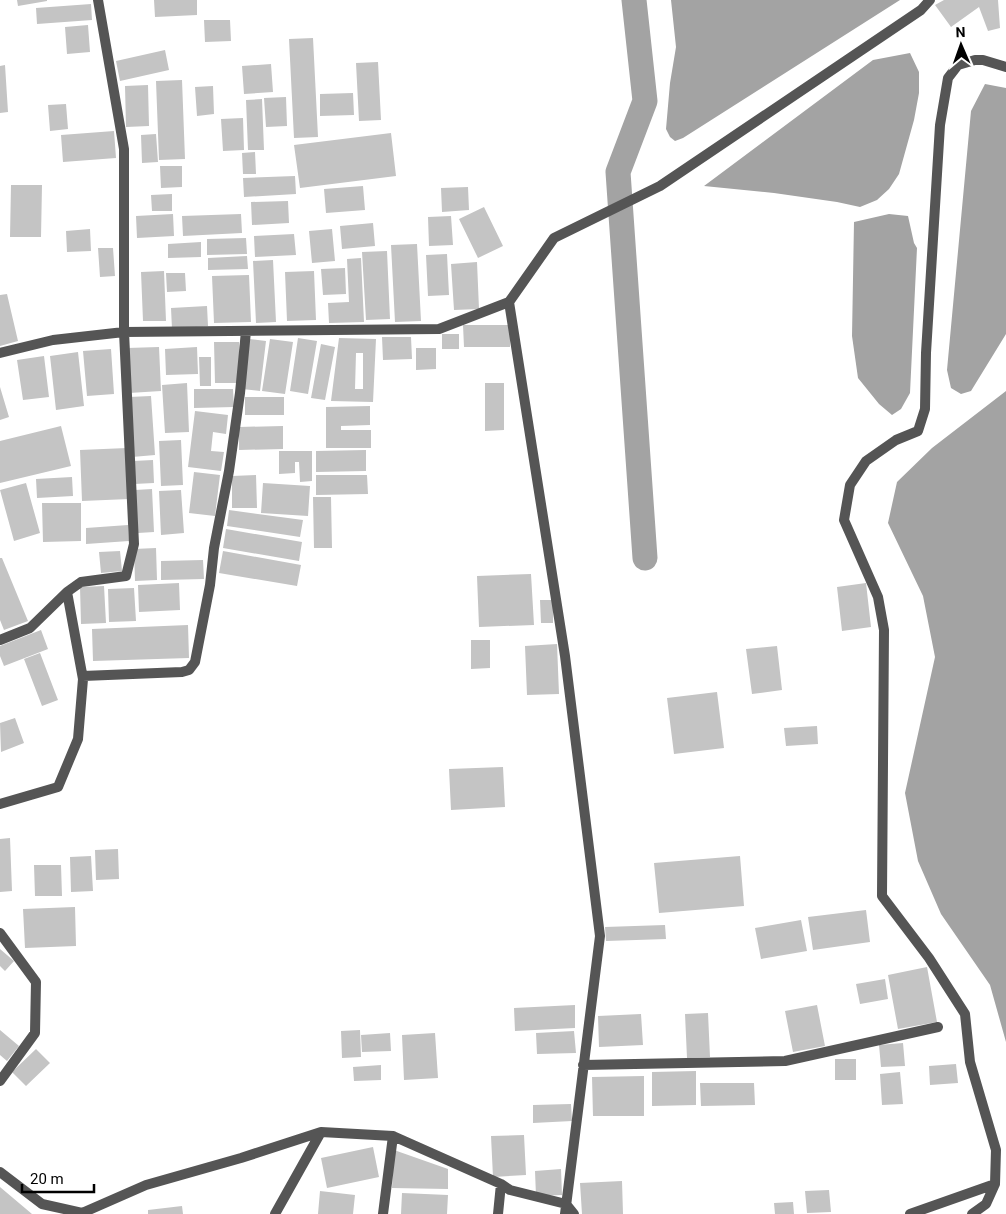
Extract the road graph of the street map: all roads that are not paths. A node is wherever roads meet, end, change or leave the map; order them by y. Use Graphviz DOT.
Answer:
graph roads {
  1 [pos="98,0"];
  2 [pos="930,0"];
  3 [pos="1006,67"];
  4 [pos="509,302"];
  5 [pos="246,331"];
  6 [pos="124,332"];
  7 [pos="0,354"];
  8 [pos="67,592"];
  9 [pos="0,640"];
  10 [pos="82,676"];
  11 [pos="0,804"];
  12 [pos="0,933"];
  13 [pos="938,1028"];
  14 [pos="583,1065"];
  15 [pos="0,1081"];
  16 [pos="321,1132"];
  17 [pos="393,1136"];
  18 [pos="0,1172"];
  19 [pos="501,1184"];
  20 [pos="995,1184"];
  21 [pos="565,1209"];
  22 [pos="275,1214"];
  23 [pos="383,1214"];
  24 [pos="498,1214"];
  25 [pos="574,1214"];
  26 [pos="910,1214"];
  27 [pos="972,1214"];
  1 -- 6 [label="street"];
  2 -- 4 [label="street"];
  3 -- 20 [label="street"];
  4 -- 5 [label="street"];
  4 -- 14 [label="street"];
  5 -- 6 [label="street"];
  5 -- 10 [label="street"];
  6 -- 7 [label="street"];
  6 -- 8 [label="street"];
  8 -- 9 [label="street"];
  8 -- 10 [label="street"];
  10 -- 11 [label="street"];
  12 -- 15 [label="street"];
  13 -- 14 [label="street"];
  14 -- 21 [label="street"];
  16 -- 17 [label="street"];
  16 -- 18 [label="street"];
  16 -- 22 [label="street"];
  17 -- 19 [label="street"];
  17 -- 23 [label="street"];
  19 -- 21 [label="street"];
  19 -- 24 [label="street"];
  20 -- 26 [label="street"];
  20 -- 27 [label="street"];
  21 -- 25 [label="street"];
}
